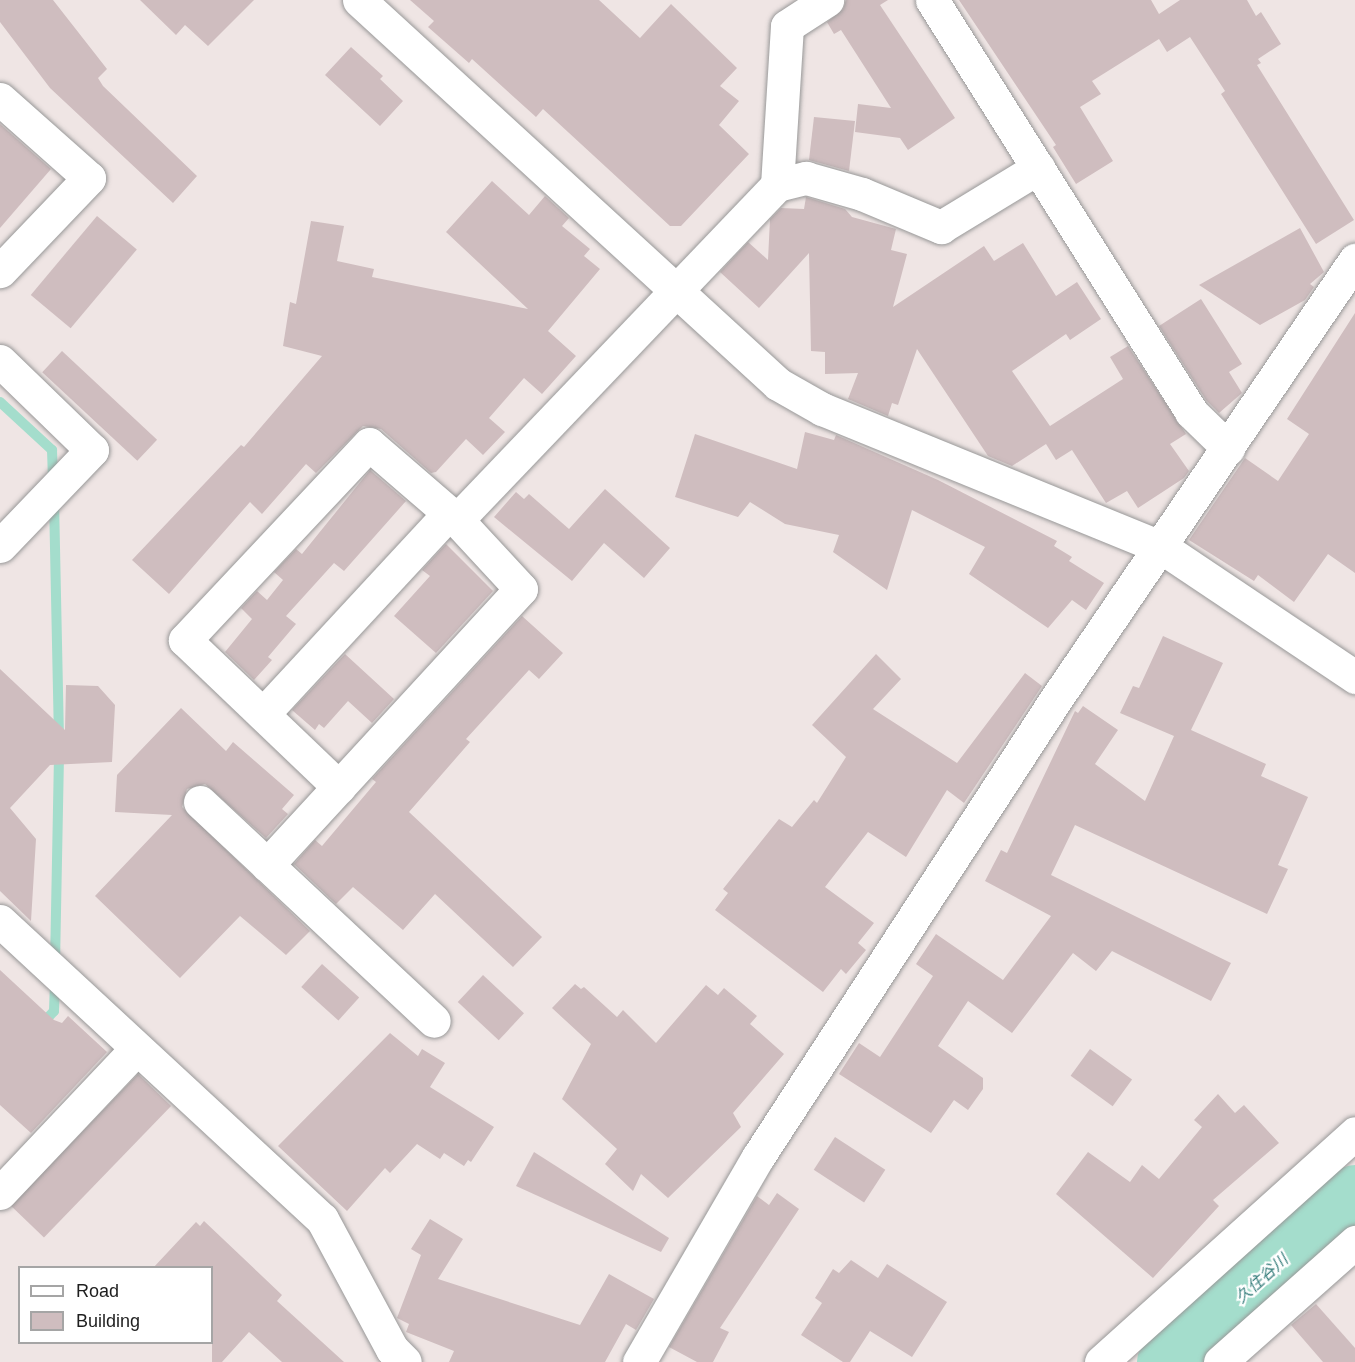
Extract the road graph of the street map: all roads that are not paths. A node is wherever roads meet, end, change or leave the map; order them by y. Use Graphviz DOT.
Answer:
graph roads {
  1 [pos="359,0"];
  2 [pos="827,0"];
  3 [pos="932,0"];
  4 [pos="0,99"];
  5 [pos="1038,168"];
  6 [pos="777,185"];
  7 [pos="1355,260"];
  8 [pos="0,271"];
  9 [pos="676,292"];
  10 [pos="0,361"];
  11 [pos="1228,448"];
  12 [pos="453,516"];
  13 [pos="0,546"];
  14 [pos="1161,547"];
  15 [pos="1355,678"];
  16 [pos="263,714"];
  17 [pos="339,787"];
  18 [pos="200,802"];
  19 [pos="267,865"];
  20 [pos="4,933"];
  21 [pos="434,1021"];
  22 [pos="136,1049"];
  23 [pos="1355,1133"];
  24 [pos="0,1193"];
  25 [pos="1355,1242"];
  26 [pos="405,1362"];
  27 [pos="639,1362"];
  28 [pos="1101,1362"];
  29 [pos="1220,1362"];
  1 -- 9 [label="street"];
  2 -- 6 [label="street"];
  3 -- 5 [label="street"];
  4 -- 8 [label="street"];
  5 -- 6 [label="street"];
  5 -- 11 [label="street"];
  6 -- 9 [label="street"];
  7 -- 11 [label="street"];
  9 -- 12 [label="street"];
  9 -- 14 [label="street"];
  10 -- 13 [label="street"];
  11 -- 14 [label="street"];
  12 -- 16 [label="street"];
  12 -- 16 [label="street"];
  12 -- 17 [label="street"];
  14 -- 15 [label="street"];
  14 -- 27 [label="street"];
  16 -- 17 [label="street"];
  17 -- 19 [label="street"];
  18 -- 19 [label="street"];
  19 -- 21 [label="street"];
  20 -- 22 [label="street"];
  22 -- 24 [label="street"];
  22 -- 26 [label="street"];
  23 -- 28 [label="street"];
  25 -- 29 [label="street"];
}
